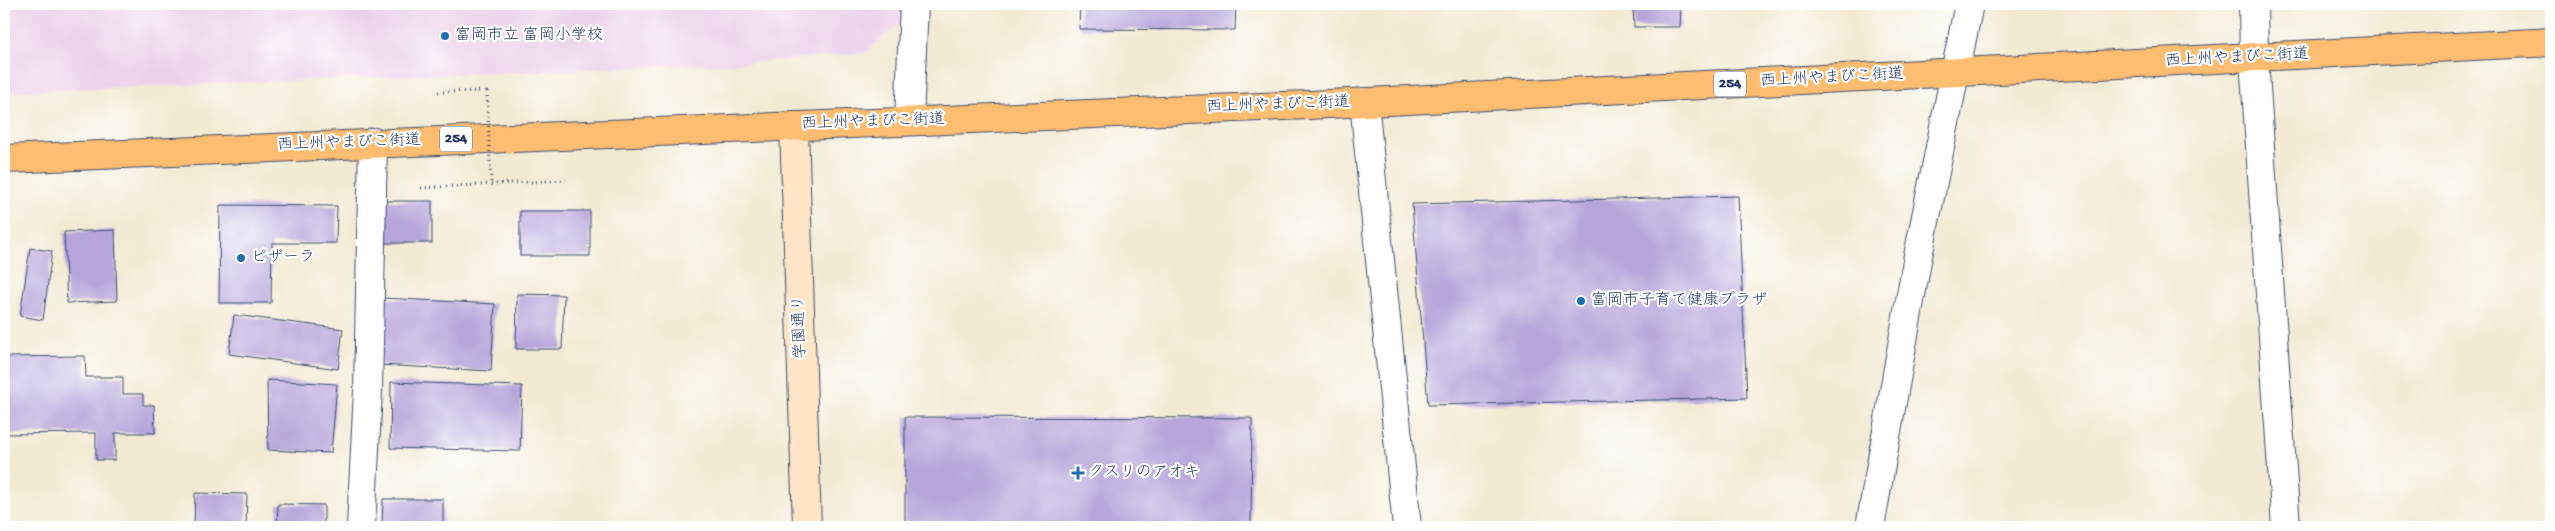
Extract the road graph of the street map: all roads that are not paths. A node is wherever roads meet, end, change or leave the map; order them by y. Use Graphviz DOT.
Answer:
graph roads {
  1 [pos="914,4"];
  2 [pos="1969,4"];
  3 [pos="2253,4"];
  4 [pos="2551,42"];
  5 [pos="2254,59"];
  6 [pos="1953,73"];
  7 [pos="1364,102"];
  8 [pos="909,121"];
  9 [pos="794,126"];
  10 [pos="373,142"];
  11 [pos="4,158"];
  12 [pos="361,527"];
  13 [pos="807,527"];
  14 [pos="1407,527"];
  15 [pos="1870,527"];
  16 [pos="2286,527"];
  1 -- 8 [label="street"];
  2 -- 6 [label="street"];
  3 -- 5 [label="street"];
  4 -- 5 [label="highway, 西上州やまびこ街道 / 254"];
  5 -- 6 [label="highway, 西上州やまびこ街道 / 254"];
  5 -- 16 [label="street"];
  6 -- 7 [label="highway, 西上州やまびこ街道 / 254"];
  6 -- 15 [label="street"];
  7 -- 8 [label="highway, 西上州やまびこ街道 / 254"];
  7 -- 14 [label="street"];
  8 -- 9 [label="highway, 西上州やまびこ街道 / 254"];
  9 -- 10 [label="highway, 西上州やまびこ街道 / 254"];
  9 -- 13 [label="street, 学園通り"];
  10 -- 11 [label="highway, 西上州やまびこ街道 / 254"];
  10 -- 12 [label="street"];
}
